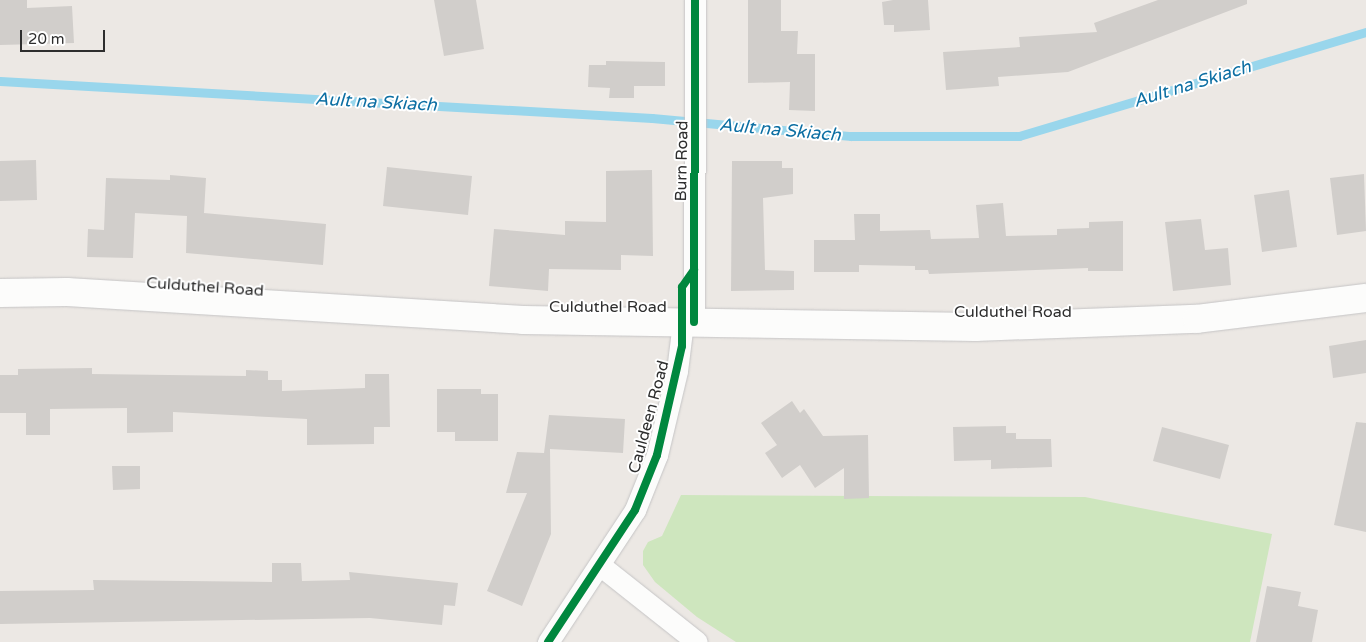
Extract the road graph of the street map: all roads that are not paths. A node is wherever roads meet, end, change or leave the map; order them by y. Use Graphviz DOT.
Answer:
graph roads {
  1 [pos="695,0"];
  2 [pos="0,293"];
  3 [pos="1366,298"];
  4 [pos="688,322"];
  5 [pos="601,566"];
  6 [pos="548,642"];
  7 [pos="697,642"];
  1 -- 4 [label="street, Burn Road"];
  2 -- 4 [label="main road, Culduthel Road"];
  3 -- 4 [label="main road, Culduthel Road"];
  4 -- 5 [label="street, Cauldeen Road"];
  5 -- 6 [label="street, Cauldeen Road"];
  5 -- 7 [label="street"];
}
